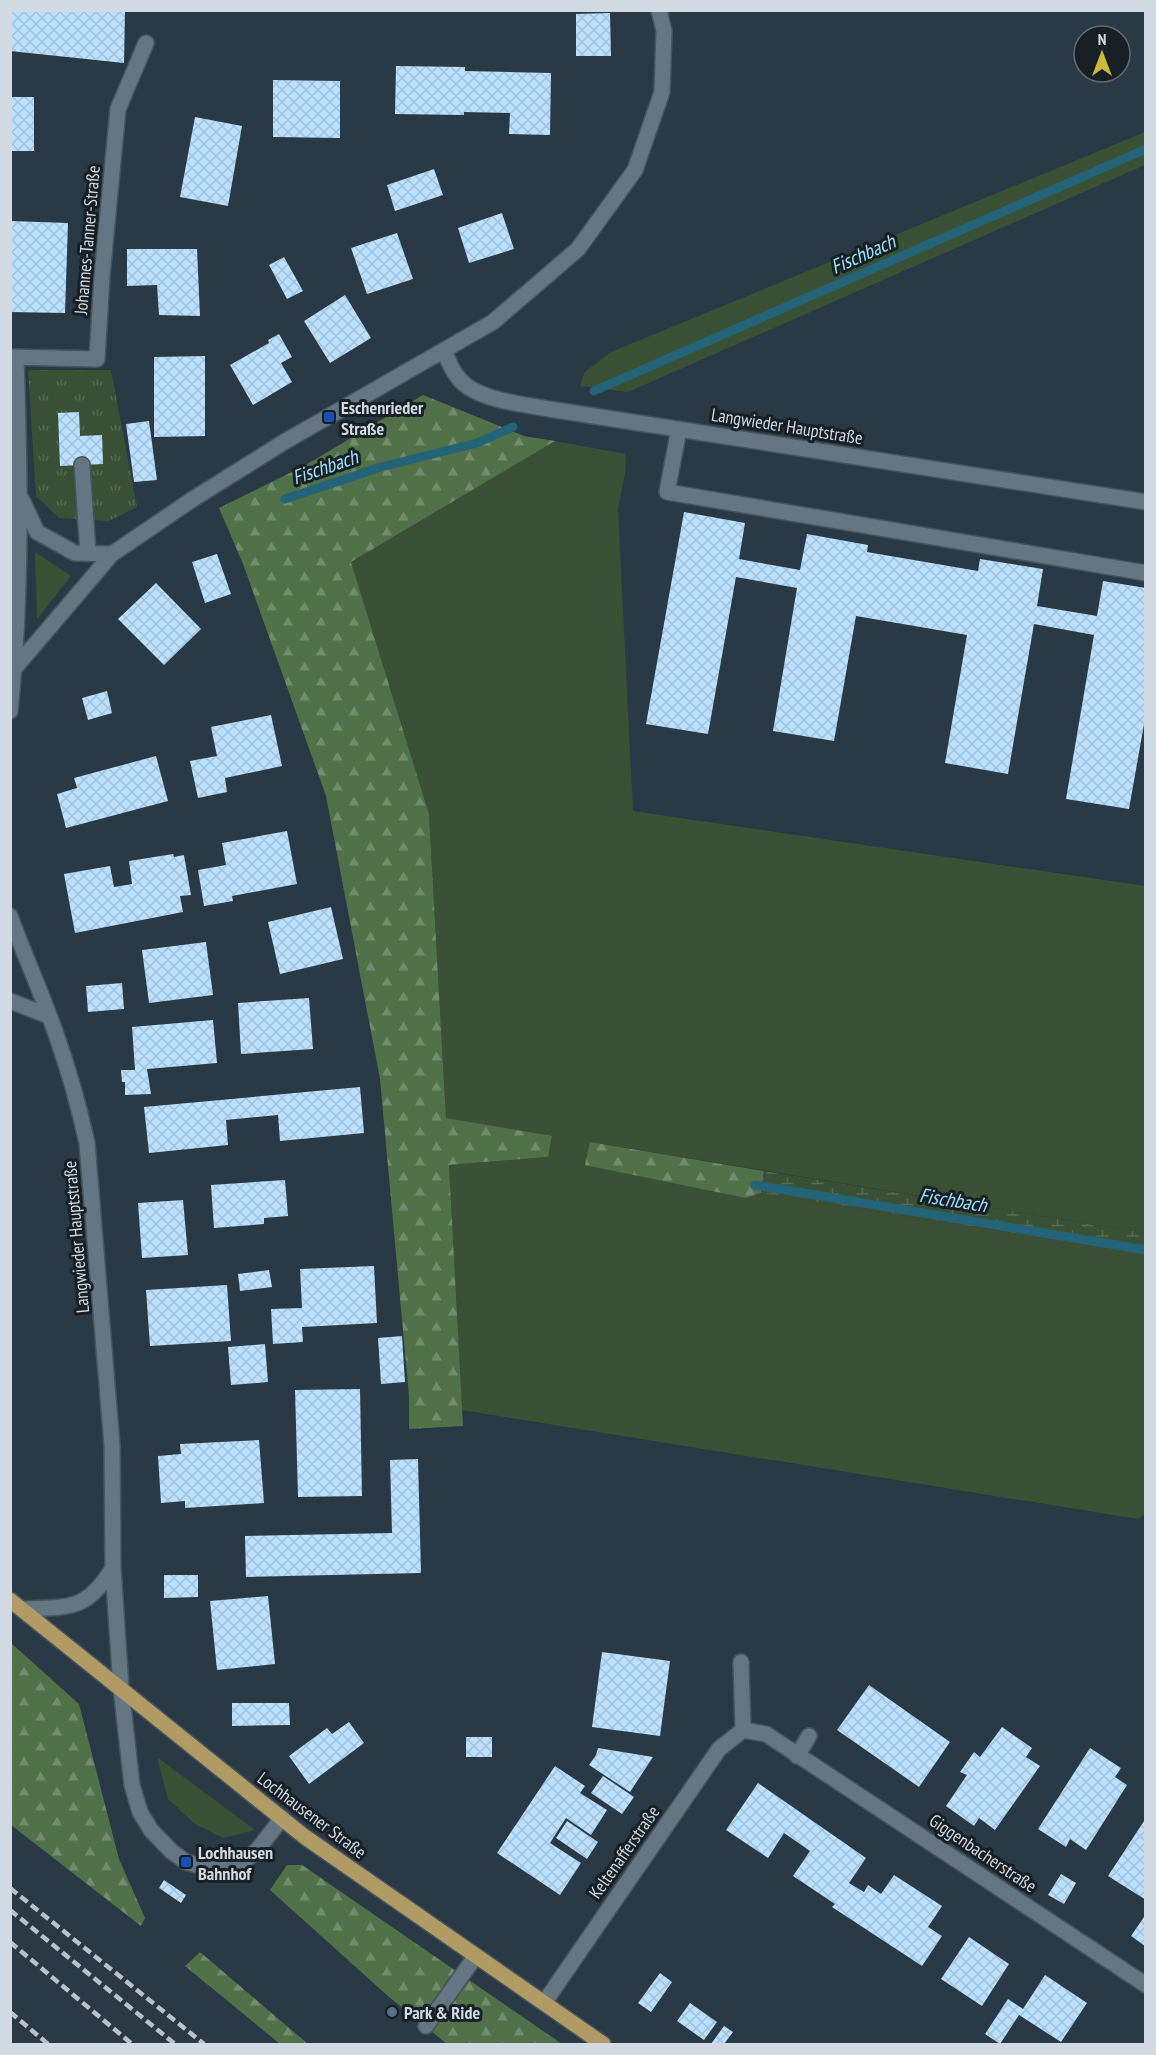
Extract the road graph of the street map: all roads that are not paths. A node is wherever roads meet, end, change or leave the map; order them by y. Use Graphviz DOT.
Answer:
graph roads {
  1 [pos="659,10"];
  2 [pos="146,43"];
  3 [pos="444,351"];
  4 [pos="13,357"];
  5 [pos="679,429"];
  6 [pos="82,465"];
  7 [pos="20,497"];
  8 [pos="1146,502"];
  9 [pos="88,553"];
  10 [pos="112,554"];
  11 [pos="1146,573"];
  12 [pos="14,669"];
  13 [pos="10,711"];
  14 [pos="10,916"];
  15 [pos="10,1001"];
  16 [pos="48,1016"];
  17 [pos="113,1568"];
  18 [pos="16,1605"];
  19 [pos="741,1662"];
  20 [pos="121,1688"];
  21 [pos="743,1730"];
  22 [pos="809,1737"];
  23 [pos="797,1756"];
  24 [pos="282,1818"];
  25 [pos="475,1957"];
  26 [pos="1146,1985"];
  27 [pos="544,2003"];
  28 [pos="426,2026"];
  29 [pos="603,2044"];
  1 -- 3 [label="street"];
  2 -- 4 [label="street, Johannes-Tanner-Straße"];
  3 -- 5 [label="street, Langwieder Hauptstraße"];
  3 -- 10 [label="street"];
  4 -- 7 [label="street"];
  5 -- 8 [label="street, Langwieder Hauptstraße"];
  5 -- 11 [label="street"];
  6 -- 9 [label="street"];
  7 -- 9 [label="street"];
  7 -- 12 [label="street"];
  9 -- 10 [label="street"];
  10 -- 12 [label="street"];
  12 -- 13 [label="street"];
  14 -- 16 [label="street, Langwieder Hauptstraße"];
  15 -- 16 [label="street"];
  16 -- 17 [label="street, Langwieder Hauptstraße"];
  17 -- 18 [label="street"];
  17 -- 20 [label="street, Langwieder Hauptstraße"];
  18 -- 20 [label="main road, Lochhausener Straße"];
  19 -- 21 [label="street"];
  20 -- 24 [label="main road, Lochhausener Straße"];
  20 -- 24 [label="street, Langwieder Hauptstraße"];
  21 -- 23 [label="street"];
  21 -- 27 [label="street, Keltenafferstraße"];
  22 -- 23 [label="street"];
  23 -- 26 [label="street, Giggenbacherstraße"];
  24 -- 25 [label="main road, Lochhausener Straße"];
  25 -- 27 [label="main road, Lochhausener Straße"];
  25 -- 28 [label="street"];
  27 -- 29 [label="main road, Lochhausener Straße"];
}
